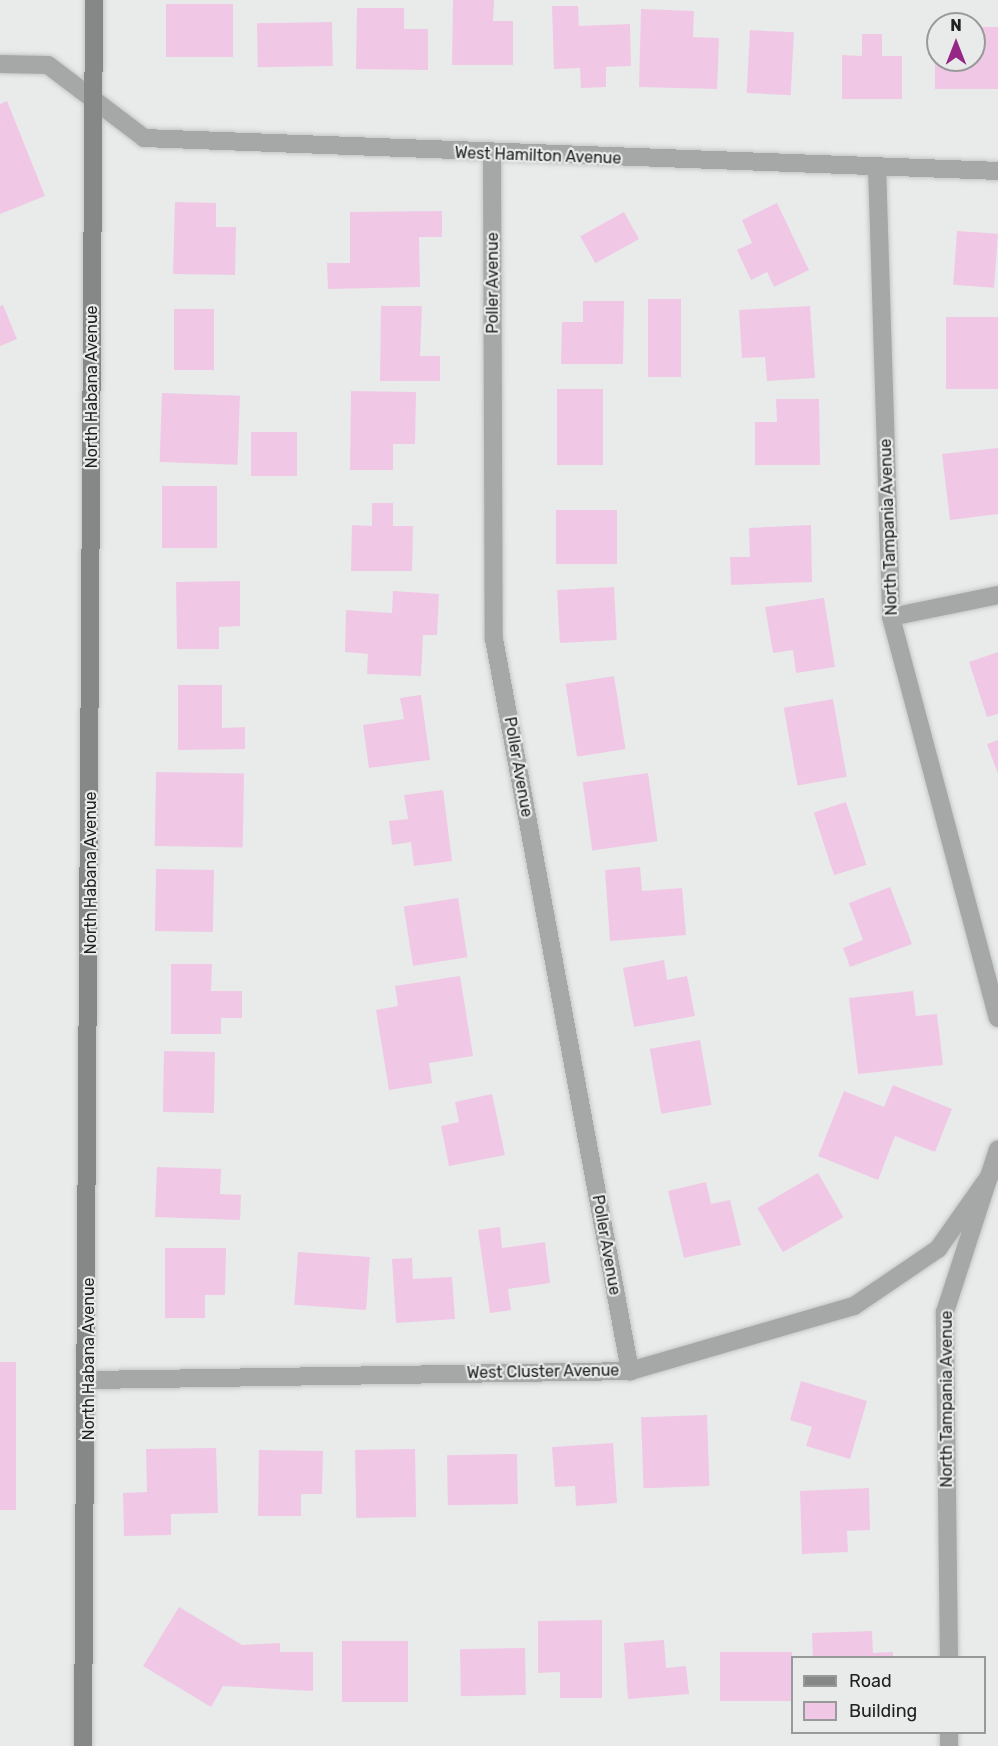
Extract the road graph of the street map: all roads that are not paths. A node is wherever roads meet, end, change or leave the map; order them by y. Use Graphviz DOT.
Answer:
graph roads {
  1 [pos="94,0"];
  2 [pos="0,64"];
  3 [pos="92,98"];
  4 [pos="492,155"];
  5 [pos="877,166"];
  6 [pos="998,171"];
  7 [pos="998,595"];
  8 [pos="891,616"];
  9 [pos="998,1018"];
  10 [pos="998,1149"];
  11 [pos="994,1168"];
  12 [pos="630,1371"];
  13 [pos="90,1380"];
  14 [pos="949,1656"];
  15 [pos="83,1746"];
  1 -- 3 [label="street, North Habana Avenue"];
  2 -- 3 [label="street, West Hamilton Avenue"];
  3 -- 4 [label="street, West Hamilton Avenue"];
  3 -- 13 [label="street, North Habana Avenue"];
  4 -- 5 [label="street, West Hamilton Avenue"];
  4 -- 12 [label="street, Poller Avenue"];
  5 -- 6 [label="street, West Hamilton Avenue"];
  5 -- 8 [label="street, North Tampania Avenue"];
  7 -- 8 [label="street"];
  8 -- 9 [label="street, North Tampania Avenue"];
  10 -- 11 [label="street, North Tampania Avenue"];
  11 -- 12 [label="street, West Cluster Avenue"];
  11 -- 14 [label="street, North Tampania Avenue"];
  12 -- 13 [label="street, West Cluster Avenue"];
  13 -- 15 [label="street, North Habana Avenue"];
}
